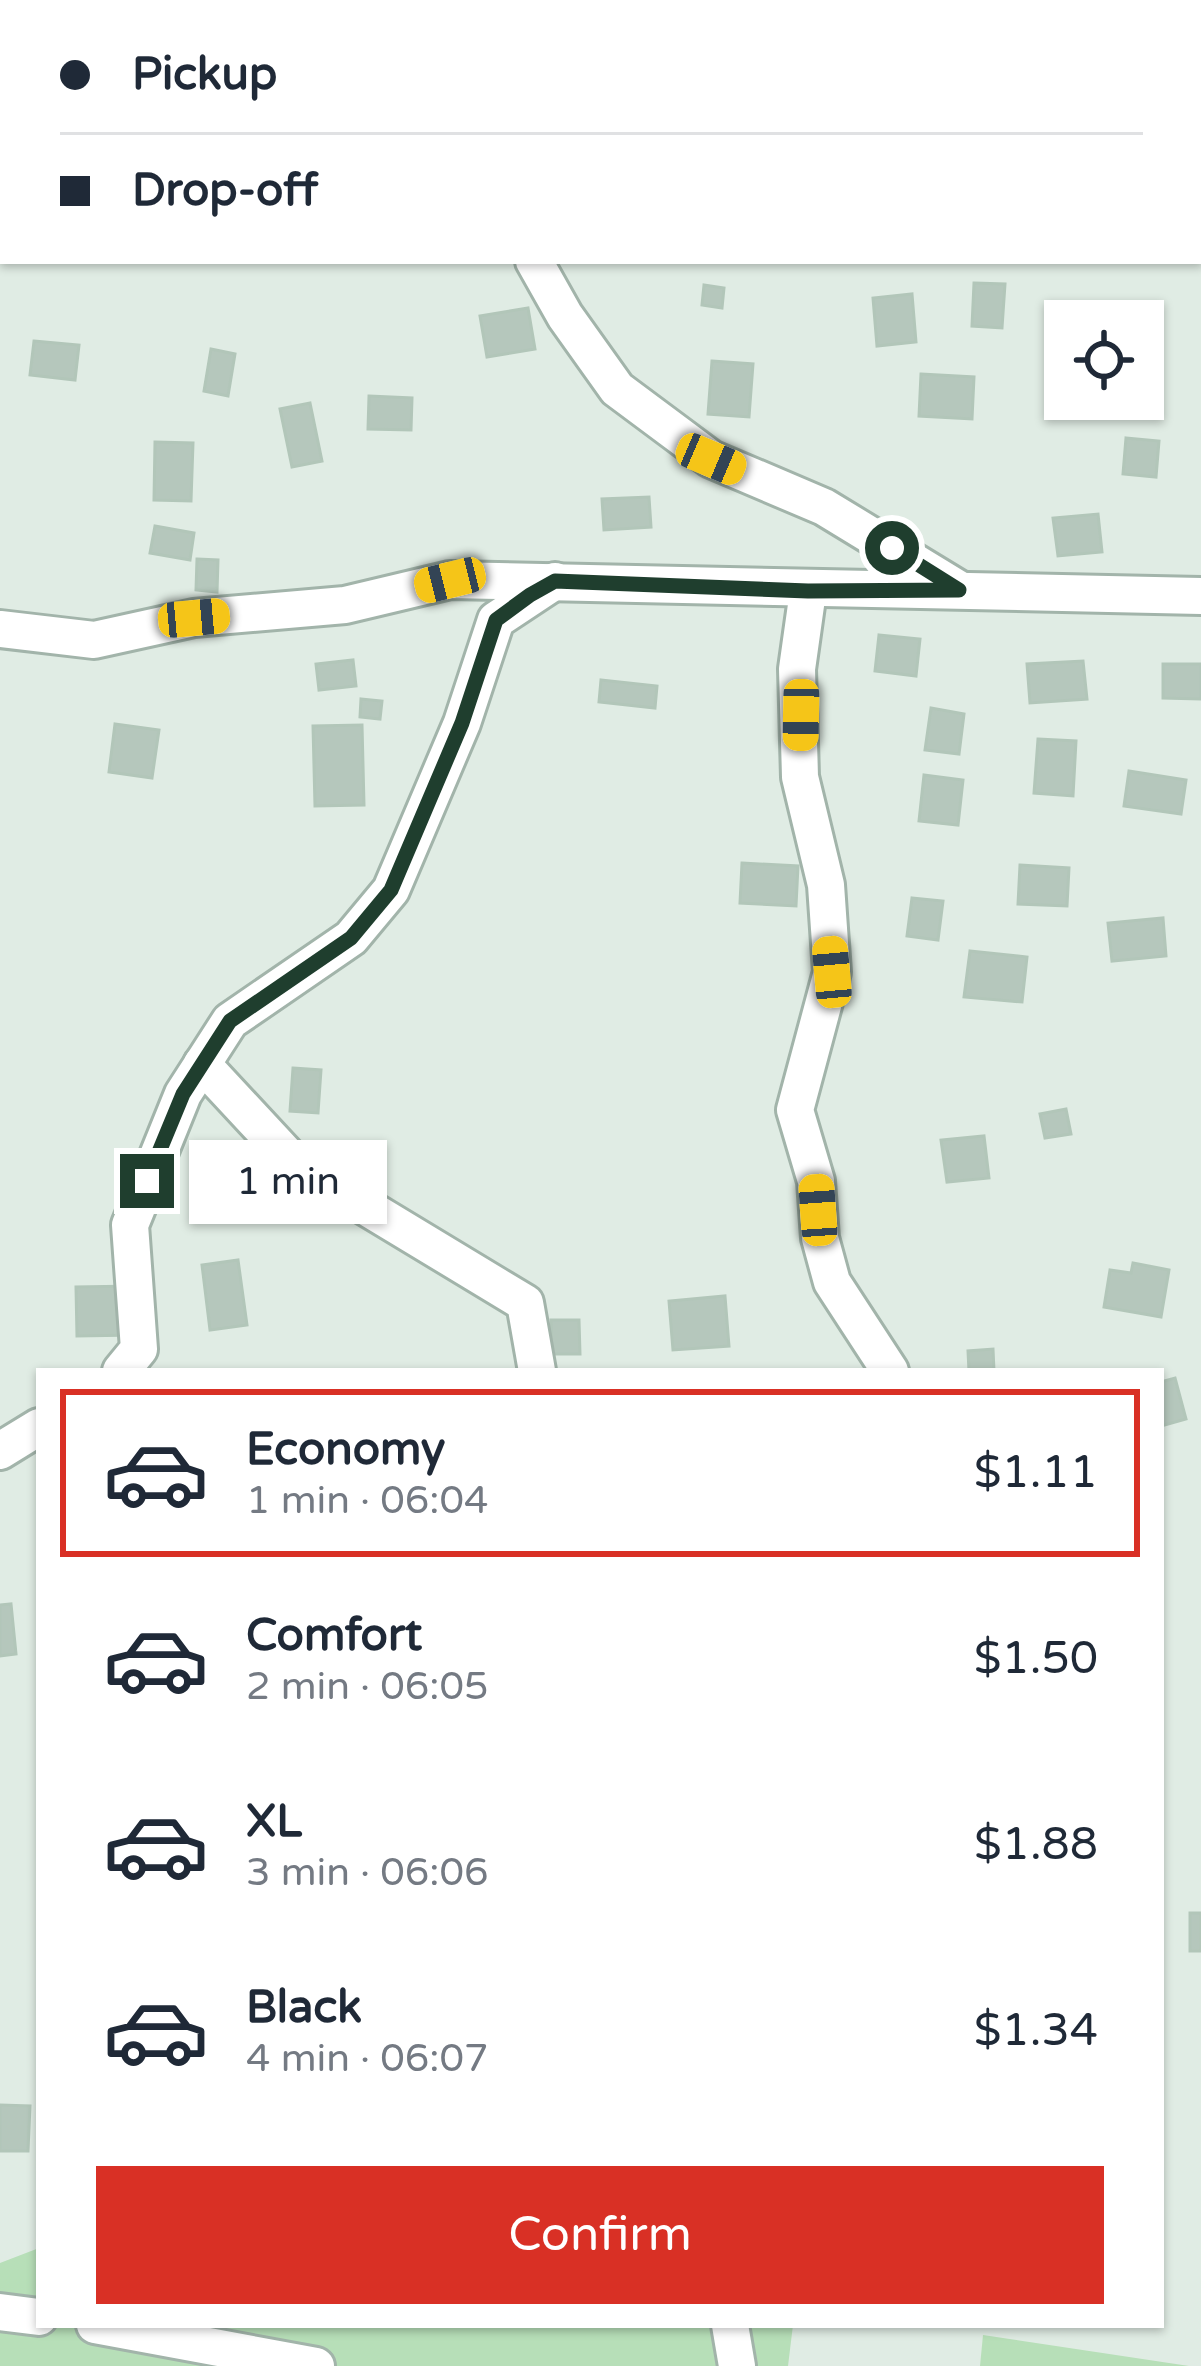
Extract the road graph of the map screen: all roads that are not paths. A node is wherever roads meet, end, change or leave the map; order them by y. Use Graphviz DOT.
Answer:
graph roads {
  1 [pos="536,264"];
  2 [pos="555,581"];
  3 [pos="959,590"];
  4 [pos="808,591"];
  5 [pos="1201,596"];
  6 [pos="0,628"];
  7 [pos="202,1064"];
  8 [pos="123,1368"];
  9 [pos="536,1368"];
  10 [pos="888,1368"];
  11 [pos="36,1429"];
  12 [pos="0,1450"];
  13 [pos="0,2312"];
  14 [pos="36,2317"];
  15 [pos="110,2328"];
  16 [pos="730,2328"];
  17 [pos="316,2366"];
  18 [pos="736,2366"];
  1 -- 3 [label="street"];
  2 -- 4 [label="street"];
  2 -- 6 [label="street"];
  2 -- 7 [label="street"];
  3 -- 4 [label="street"];
  3 -- 5 [label="street"];
  4 -- 10 [label="street"];
  7 -- 8 [label="street"];
  7 -- 9 [label="street"];
  11 -- 12 [label="street"];
  13 -- 14 [label="street"];
  15 -- 17 [label="street"];
  16 -- 18 [label="street"];
}
